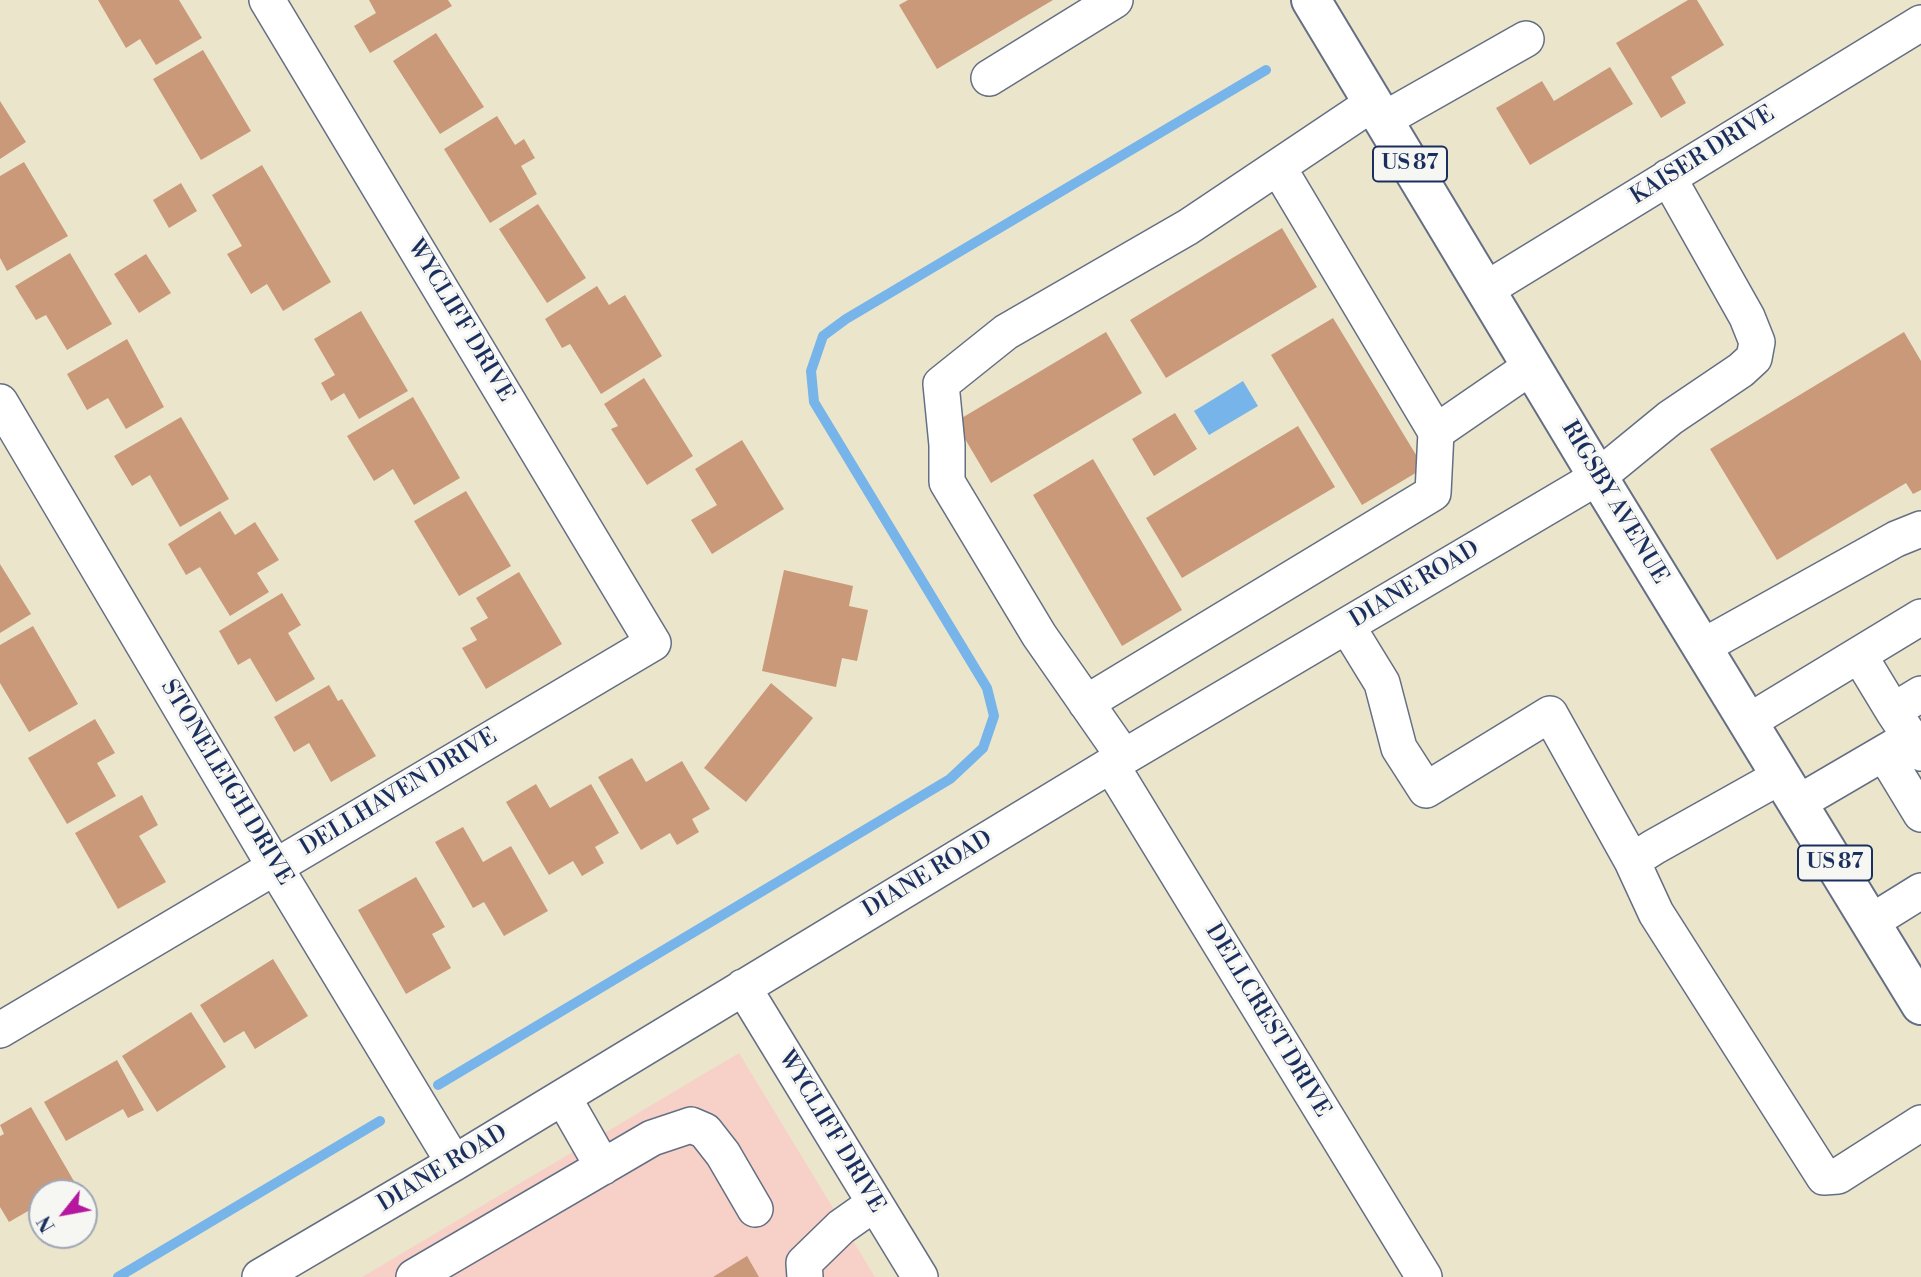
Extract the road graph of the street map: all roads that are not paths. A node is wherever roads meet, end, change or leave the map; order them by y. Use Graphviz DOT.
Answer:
graph roads {
  1 [pos="267,0"];
  2 [pos="1115,0"];
  3 [pos="1311,0"];
  4 [pos="1921,23"];
  5 [pos="1526,39"];
  6 [pos="989,78"];
  7 [pos="1378,111"];
  8 [pos="1278,167"];
  9 [pos="1668,177"];
  10 [pos="1485,290"];
  11 [pos="1532,366"];
  12 [pos="0,402"];
  13 [pos="1436,432"];
  14 [pos="1598,477"];
  15 [pos="1921,529"];
  16 [pos="1921,617"];
  17 [pos="1347,626"];
  18 [pos="653,643"];
  19 [pos="1702,647"];
  20 [pos="1858,655"];
  21 [pos="1086,703"];
  22 [pos="1748,722"];
  23 [pos="1906,729"];
  24 [pos="1117,761"];
  25 [pos="1790,789"];
  26 [pos="1921,814"];
  27 [pos="1632,861"];
  28 [pos="275,867"];
  29 [pos="1921,891"];
  30 [pos="1871,922"];
  31 [pos="743,986"];
  32 [pos="1921,1005"];
  33 [pos="0,1030"];
  34 [pos="563,1097"];
  35 [pos="1921,1124"];
  36 [pos="454,1163"];
  37 [pos="603,1167"];
  38 [pos="875,1203"];
  39 [pos="755,1209"];
  40 [pos="312,1264"];
  41 [pos="260,1277"];
  42 [pos="414,1277"];
  43 [pos="805,1277"];
  44 [pos="920,1277"];
  45 [pos="1424,1277"];
  1 -- 18 [label="street, WYCLIFF DRIVE"];
  2 -- 6 [label="street"];
  3 -- 7 [label="main road, RIGSBY AVENUE / US 87"];
  4 -- 9 [label="street, KAISER DRIVE"];
  5 -- 7 [label="street"];
  7 -- 8 [label="street"];
  7 -- 10 [label="main road, RIGSBY AVENUE / US 87"];
  8 -- 13 [label="street"];
  8 -- 21 [label="street, DELLCREST DRIVE"];
  9 -- 10 [label="street, KAISER DRIVE"];
  9 -- 14 [label="street, DIANE ROAD"];
  10 -- 11 [label="main road, RIGSBY AVENUE / US 87"];
  11 -- 13 [label="street"];
  11 -- 14 [label="main road, RIGSBY AVENUE / US 87"];
  12 -- 28 [label="street, STONELEIGH DRIVE"];
  13 -- 21 [label="street"];
  14 -- 17 [label="street, DIANE ROAD"];
  14 -- 19 [label="main road, RIGSBY AVENUE / US 87"];
  15 -- 19 [label="street"];
  16 -- 20 [label="street"];
  17 -- 24 [label="street, DIANE ROAD"];
  17 -- 27 [label="street"];
  18 -- 28 [label="street, DELLHAVEN DRIVE"];
  19 -- 22 [label="main road, RIGSBY AVENUE / US 87"];
  20 -- 22 [label="street"];
  20 -- 23 [label="street"];
  21 -- 24 [label="street, DELLCREST DRIVE"];
  22 -- 25 [label="main road, RIGSBY AVENUE / US 87"];
  23 -- 25 [label="street"];
  23 -- 26 [label="street"];
  24 -- 31 [label="street, DIANE ROAD"];
  24 -- 45 [label="street, DELLCREST DRIVE"];
  25 -- 27 [label="street"];
  25 -- 30 [label="main road, RIGSBY AVENUE / US 87"];
  27 -- 35 [label="street"];
  28 -- 33 [label="street, DELLHAVEN DRIVE"];
  28 -- 36 [label="street, STONELEIGH DRIVE"];
  29 -- 30 [label="street"];
  30 -- 32 [label="main road, RIGSBY AVENUE / US 87"];
  31 -- 34 [label="street, DIANE ROAD"];
  31 -- 38 [label="street, WYCLIFF DRIVE"];
  34 -- 36 [label="street, DIANE ROAD"];
  34 -- 37 [label="street"];
  36 -- 40 [label="street, DIANE ROAD"];
  37 -- 39 [label="street"];
  37 -- 42 [label="street"];
  38 -- 43 [label="street"];
  38 -- 44 [label="street, WYCLIFF DRIVE"];
  40 -- 41 [label="street, DIANE ROAD"];
}
